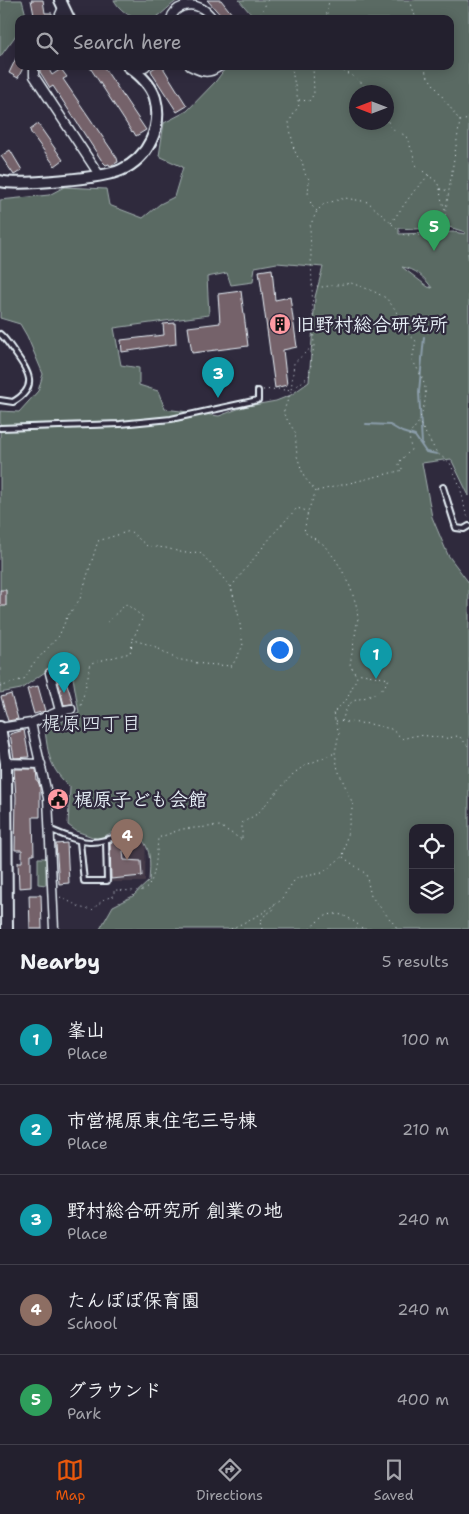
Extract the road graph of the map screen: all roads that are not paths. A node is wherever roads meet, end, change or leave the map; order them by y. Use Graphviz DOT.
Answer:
graph roads {
  1 [pos="172,15"];
  2 [pos="209,15"];
  3 [pos="34,70"];
  4 [pos="133,70"];
  5 [pos="198,70"];
  6 [pos="215,70"];
  7 [pos="100,176"];
  8 [pos="0,181"];
  9 [pos="0,334"];
  10 [pos="258,391"];
  11 [pos="0,400"];
  12 [pos="0,428"];
  13 [pos="443,487"];
  14 [pos="469,526"];
  15 [pos="50,673"];
  16 [pos="71,709"];
  17 [pos="60,711"];
  18 [pos="31,723"];
  19 [pos="0,727"];
  20 [pos="3,764"];
  21 [pos="41,764"];
  22 [pos="49,828"];
  23 [pos="123,834"];
  24 [pos="80,842"];
  25 [pos="106,842"];
  26 [pos="7,929"];
  27 [pos="54,929"];
  1 -- 2 [label="street"];
  3 -- 7 [label="street"];
  4 -- 7 [label="street"];
  5 -- 6 [label="street"];
  7 -- 8 [label="street"];
  9 -- 11 [label="lane"];
  10 -- 12 [label="lane"];
  13 -- 14 [label="lane"];
  15 -- 17 [label="street"];
  16 -- 17 [label="street"];
  17 -- 18 [label="street"];
  18 -- 19 [label="street"];
  18 -- 21 [label="street"];
  19 -- 20 [label="street"];
  20 -- 21 [label="street"];
  20 -- 26 [label="street"];
  21 -- 22 [label="street"];
  22 -- 24 [label="lane"];
  22 -- 27 [label="street"];
  23 -- 25 [label="lane"];
  24 -- 25 [label="lane"];
  24 -- 25 [label="lane"];
}
